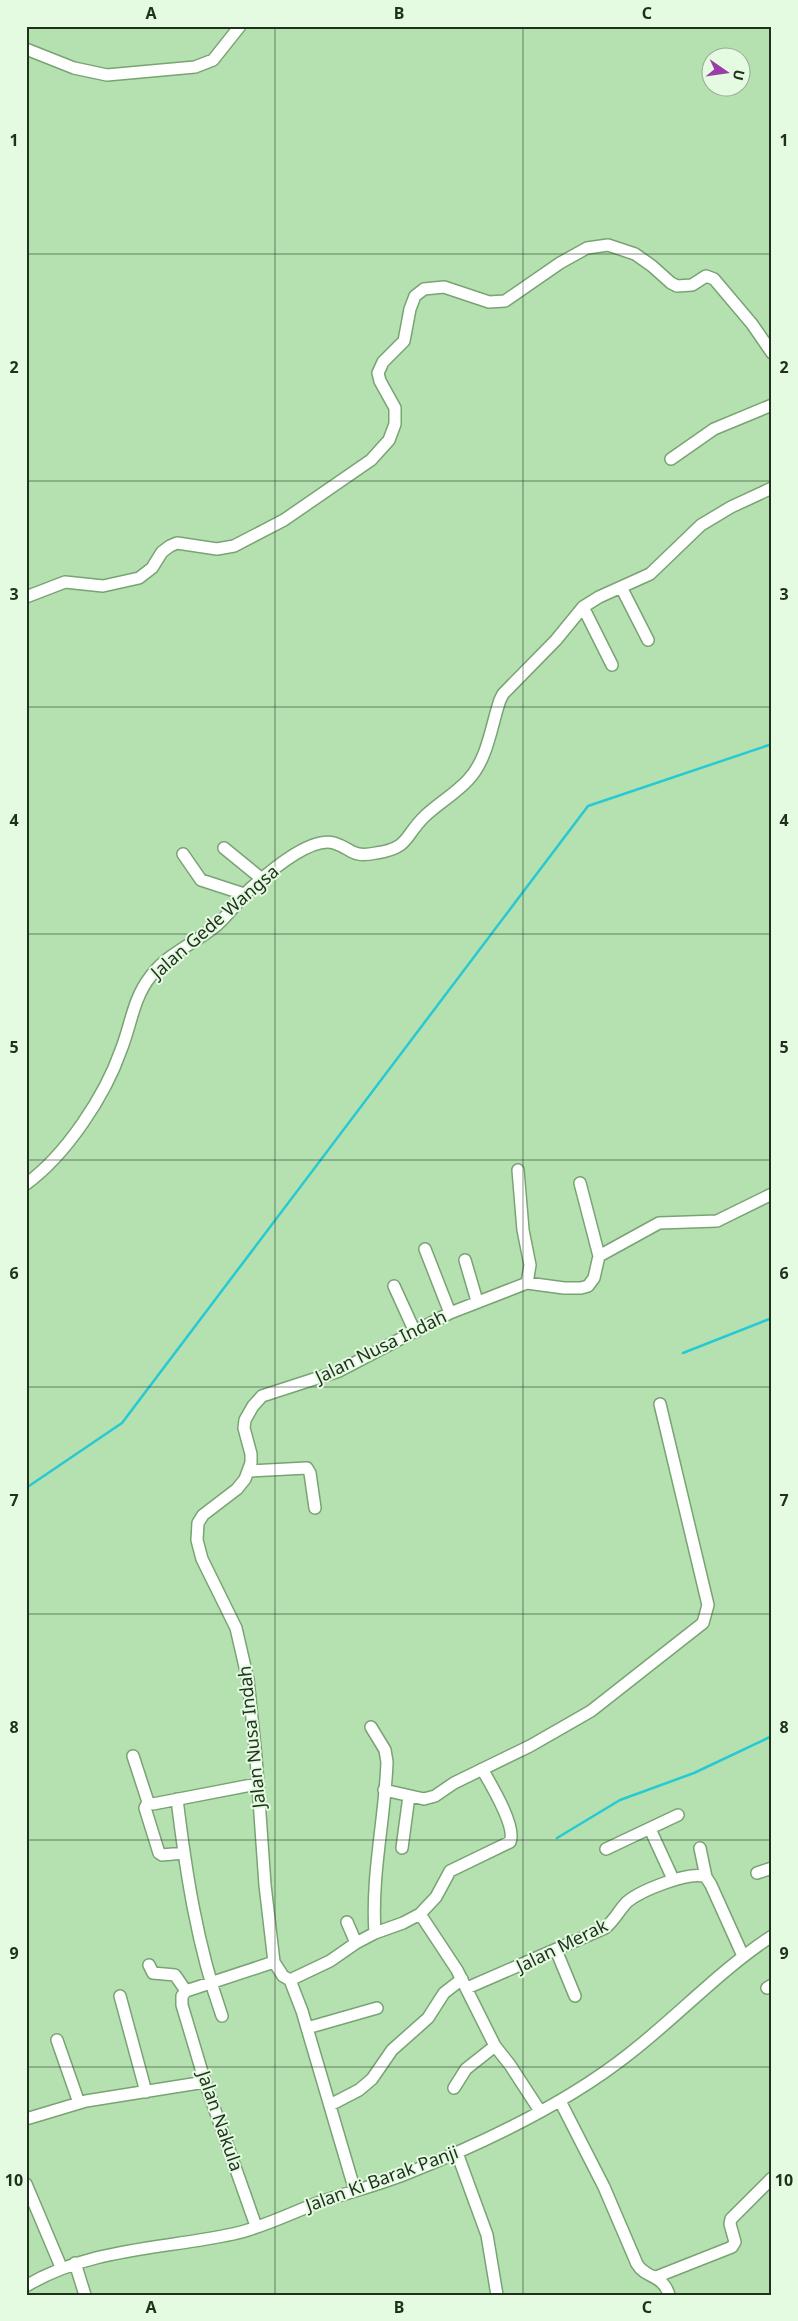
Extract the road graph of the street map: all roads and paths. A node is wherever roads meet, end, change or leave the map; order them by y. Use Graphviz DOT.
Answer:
graph roads {
  1 [pos="240,26"];
  2 [pos="26,49"];
  3 [pos="772,353"];
  4 [pos="772,405"];
  5 [pos="670,459"];
  6 [pos="772,488"];
  7 [pos="621,587"];
  8 [pos="26,597"];
  9 [pos="583,607"];
  10 [pos="648,640"];
  11 [pos="612,665"];
  12 [pos="224,848"];
  13 [pos="183,854"];
  14 [pos="262,879"];
  15 [pos="244,894"];
  16 [pos="518,1170"];
  17 [pos="580,1183"];
  18 [pos="26,1184"];
  19 [pos="772,1194"];
  20 [pos="425,1249"];
  21 [pos="600,1256"];
  22 [pos="465,1260"];
  23 [pos="527,1283"];
  24 [pos="394,1286"];
  25 [pos="477,1301"];
  26 [pos="450,1313"];
  27 [pos="415,1332"];
  28 [pos="660,1404"];
  29 [pos="249,1471"];
  30 [pos="315,1508"];
  31 [pos="371,1727"];
  32 [pos="133,1756"];
  33 [pos="482,1769"];
  34 [pos="258,1784"];
  35 [pos="384,1790"];
  36 [pos="409,1796"];
  37 [pos="177,1799"];
  38 [pos="148,1802"];
  39 [pos="678,1815"];
  40 [pos="650,1829"];
  41 [pos="402,1848"];
  42 [pos="700,1848"];
  43 [pos="606,1849"];
  44 [pos="184,1853"];
  45 [pos="772,1868"];
  46 [pos="756,1873"];
  47 [pos="706,1877"];
  48 [pos="673,1879"];
  49 [pos="420,1914"];
  50 [pos="347,1922"];
  51 [pos="375,1933"];
  52 [pos="772,1936"];
  53 [pos="356,1943"];
  54 [pos="556,1950"];
  55 [pos="743,1956"];
  56 [pos="274,1962"];
  57 [pos="149,1965"];
  58 [pos="290,1980"];
  59 [pos="211,1983"];
  60 [pos="465,1984"];
  61 [pos="186,1991"];
  62 [pos="120,1996"];
  63 [pos="575,1996"];
  64 [pos="377,2008"];
  65 [pos="222,2016"];
  66 [pos="307,2028"];
  67 [pos="57,2040"];
  68 [pos="495,2046"];
  69 [pos="204,2082"];
  70 [pos="454,2088"];
  71 [pos="146,2092"];
  72 [pos="560,2101"];
  73 [pos="79,2103"];
  74 [pos="330,2105"];
  75 [pos="540,2111"];
  76 [pos="26,2120"];
  77 [pos="456,2153"];
  78 [pos="772,2178"];
  79 [pos="26,2184"];
  80 [pos="355,2191"];
  81 [pos="256,2226"];
  82 [pos="75,2263"];
  83 [pos="61,2267"];
  84 [pos="656,2277"];
  85 [pos="26,2286"];
  86 [pos="85,2295"];
  87 [pos="497,2295"];
  88 [pos="669,2295"];
  1 -- 2 [label="street"];
  3 -- 8 [label="street"];
  4 -- 5 [label="street"];
  6 -- 7 [label="street, Jalan Gede Wangsa"];
  7 -- 9 [label="street, Jalan Gede Wangsa"];
  7 -- 10 [label="street"];
  9 -- 11 [label="street"];
  9 -- 14 [label="street, Jalan Gede Wangsa"];
  12 -- 14 [label="street"];
  13 -- 15 [label="street"];
  14 -- 15 [label="street, Jalan Gede Wangsa"];
  15 -- 18 [label="street, Jalan Gede Wangsa"];
  16 -- 23 [label="street"];
  17 -- 21 [label="street"];
  19 -- 21 [label="street"];
  20 -- 26 [label="street"];
  21 -- 23 [label="street, Jalan Nusa Indah"];
  22 -- 25 [label="street"];
  23 -- 25 [label="street, Jalan Nusa Indah"];
  24 -- 27 [label="street"];
  25 -- 26 [label="street, Jalan Nusa Indah"];
  26 -- 27 [label="street, Jalan Nusa Indah"];
  27 -- 29 [label="street, Jalan Nusa Indah"];
  28 -- 33 [label="street"];
  29 -- 30 [label="street"];
  29 -- 34 [label="street, Jalan Nusa Indah"];
  31 -- 35 [label="street"];
  32 -- 38 [label="street"];
  33 -- 36 [label="street"];
  33 -- 49 [label="street"];
  34 -- 37 [label="street"];
  34 -- 56 [label="street, Jalan Nusa Indah"];
  35 -- 36 [label="street"];
  35 -- 51 [label="street"];
  36 -- 41 [label="street"];
  37 -- 38 [label="street"];
  37 -- 44 [label="street"];
  38 -- 44 [label="street"];
  39 -- 40 [label="street"];
  40 -- 43 [label="street"];
  40 -- 48 [label="street"];
  42 -- 47 [label="street"];
  44 -- 59 [label="street"];
  45 -- 46 [label="street"];
  47 -- 48 [label="street, Jalan Merak"];
  47 -- 55 [label="street"];
  48 -- 54 [label="street, Jalan Merak"];
  49 -- 51 [label="street"];
  49 -- 60 [label="street"];
  50 -- 53 [label="street"];
  51 -- 53 [label="street"];
  52 -- 55 [label="street, Jalan Ki Barak Panji"];
  53 -- 58 [label="street"];
  54 -- 60 [label="street, Jalan Merak"];
  54 -- 63 [label="street"];
  55 -- 72 [label="street, Jalan Ki Barak Panji"];
  56 -- 58 [label="street"];
  56 -- 59 [label="street"];
  57 -- 61 [label="street"];
  58 -- 66 [label="street"];
  59 -- 61 [label="street"];
  59 -- 65 [label="street"];
  60 -- 68 [label="street"];
  60 -- 74 [label="street, Jalan Merak"];
  61 -- 69 [label="street, Jalan Nakula"];
  62 -- 71 [label="street"];
  64 -- 66 [label="street"];
  66 -- 74 [label="street"];
  67 -- 73 [label="street"];
  68 -- 70 [label="street"];
  68 -- 75 [label="street"];
  69 -- 71 [label="street"];
  69 -- 81 [label="street, Jalan Nakula"];
  71 -- 73 [label="street"];
  72 -- 75 [label="street, Jalan Ki Barak Panji"];
  72 -- 84 [label="street"];
  73 -- 76 [label="street"];
  74 -- 80 [label="street"];
  75 -- 77 [label="street, Jalan Ki Barak Panji"];
  77 -- 80 [label="street, Jalan Ki Barak Panji"];
  77 -- 87 [label="street"];
  78 -- 84 [label="street"];
  79 -- 83 [label="street"];
  80 -- 81 [label="street, Jalan Ki Barak Panji"];
  81 -- 82 [label="street, Jalan Ki Barak Panji"];
  82 -- 83 [label="street, Jalan Ki Barak Panji"];
  82 -- 86 [label="street"];
  83 -- 85 [label="street, Jalan Ki Barak Panji"];
  84 -- 88 [label="street"];
}
